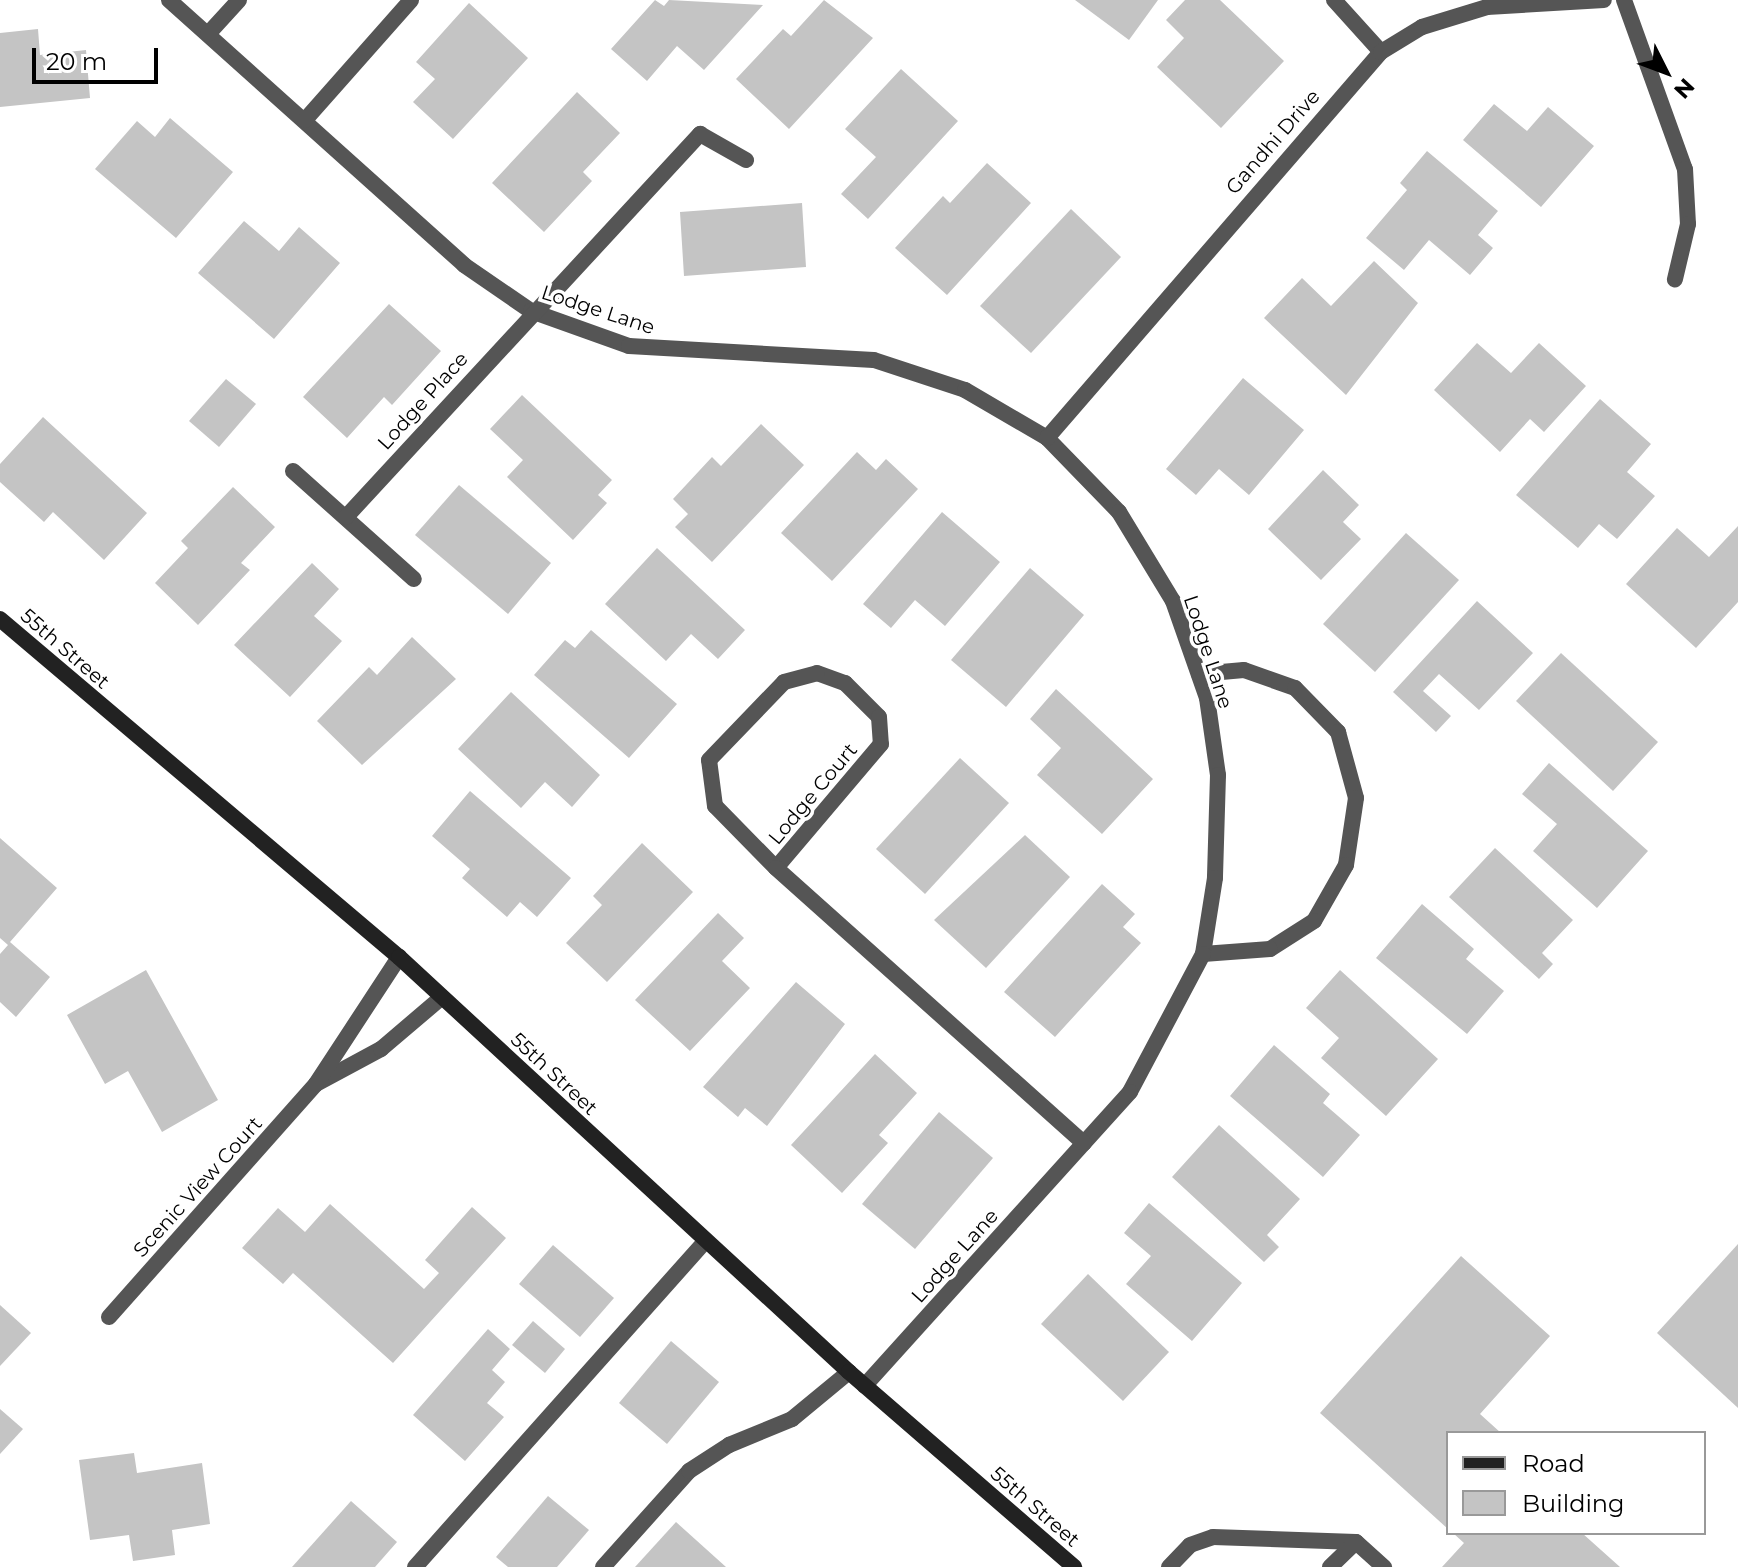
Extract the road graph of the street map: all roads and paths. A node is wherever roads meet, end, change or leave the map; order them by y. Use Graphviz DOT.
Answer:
graph roads {
  1 [pos="169,0"];
  2 [pos="239,0"];
  3 [pos="411,0"];
  4 [pos="1334,0"];
  5 [pos="1604,0"];
  6 [pos="1624,0"];
  7 [pos="208,34"];
  8 [pos="1381,52"];
  9 [pos="305,120"];
  10 [pos="746,160"];
  11 [pos="1675,279"];
  12 [pos="531,311"];
  13 [pos="1047,438"];
  14 [pos="293,471"];
  15 [pos="346,517"];
  16 [pos="414,579"];
  17 [pos="0,619"];
  18 [pos="1199,674"];
  19 [pos="776,868"];
  20 [pos="1203,954"];
  21 [pos="399,957"];
  22 [pos="442,997"];
  23 [pos="316,1084"];
  24 [pos="1084,1143"];
  25 [pos="705,1242"];
  26 [pos="109,1317"];
  27 [pos="849,1372"];
  28 [pos="864,1386"];
  29 [pos="1356,1542"];
  30 [pos="415,1567"];
  31 [pos="603,1567"];
  32 [pos="1074,1567"];
  33 [pos="1169,1567"];
  34 [pos="1330,1567"];
  35 [pos="1384,1567"];
  1 -- 7 [label="street, Lodge Lane"];
  2 -- 7 [label="street"];
  3 -- 9 [label="street"];
  4 -- 8 [label="street"];
  5 -- 8 [label="street, Gandhi Drive"];
  6 -- 11 [label="street"];
  7 -- 9 [label="street, Lodge Lane"];
  8 -- 13 [label="street, Gandhi Drive"];
  9 -- 12 [label="street, Lodge Lane"];
  10 -- 12 [label="street, Lodge Place"];
  12 -- 13 [label="street, Lodge Lane"];
  12 -- 15 [label="street, Lodge Place"];
  13 -- 18 [label="street, Lodge Lane"];
  14 -- 15 [label="street"];
  15 -- 16 [label="street"];
  17 -- 21 [label="main road, 55th Street"];
  18 -- 20 [label="street, Lodge Lane"];
  18 -- 20 [label="street"];
  19 -- 19 [label="street, Lodge Court"];
  19 -- 24 [label="street, Lodge Court"];
  20 -- 24 [label="street, Lodge Lane"];
  21 -- 22 [label="main road, 55th Street"];
  21 -- 23 [label="street, Scenic View Court"];
  22 -- 23 [label="street, Scenic View Court"];
  22 -- 25 [label="main road, 55th Street"];
  23 -- 26 [label="street, Scenic View Court"];
  24 -- 28 [label="street, Lodge Lane"];
  25 -- 27 [label="main road, 55th Street"];
  25 -- 30 [label="street"];
  27 -- 28 [label="main road, 55th Street"];
  27 -- 31 [label="street"];
  28 -- 32 [label="main road, 55th Street"];
  29 -- 33 [label="street"];
  29 -- 34 [label="street"];
  29 -- 35 [label="street"];
}
